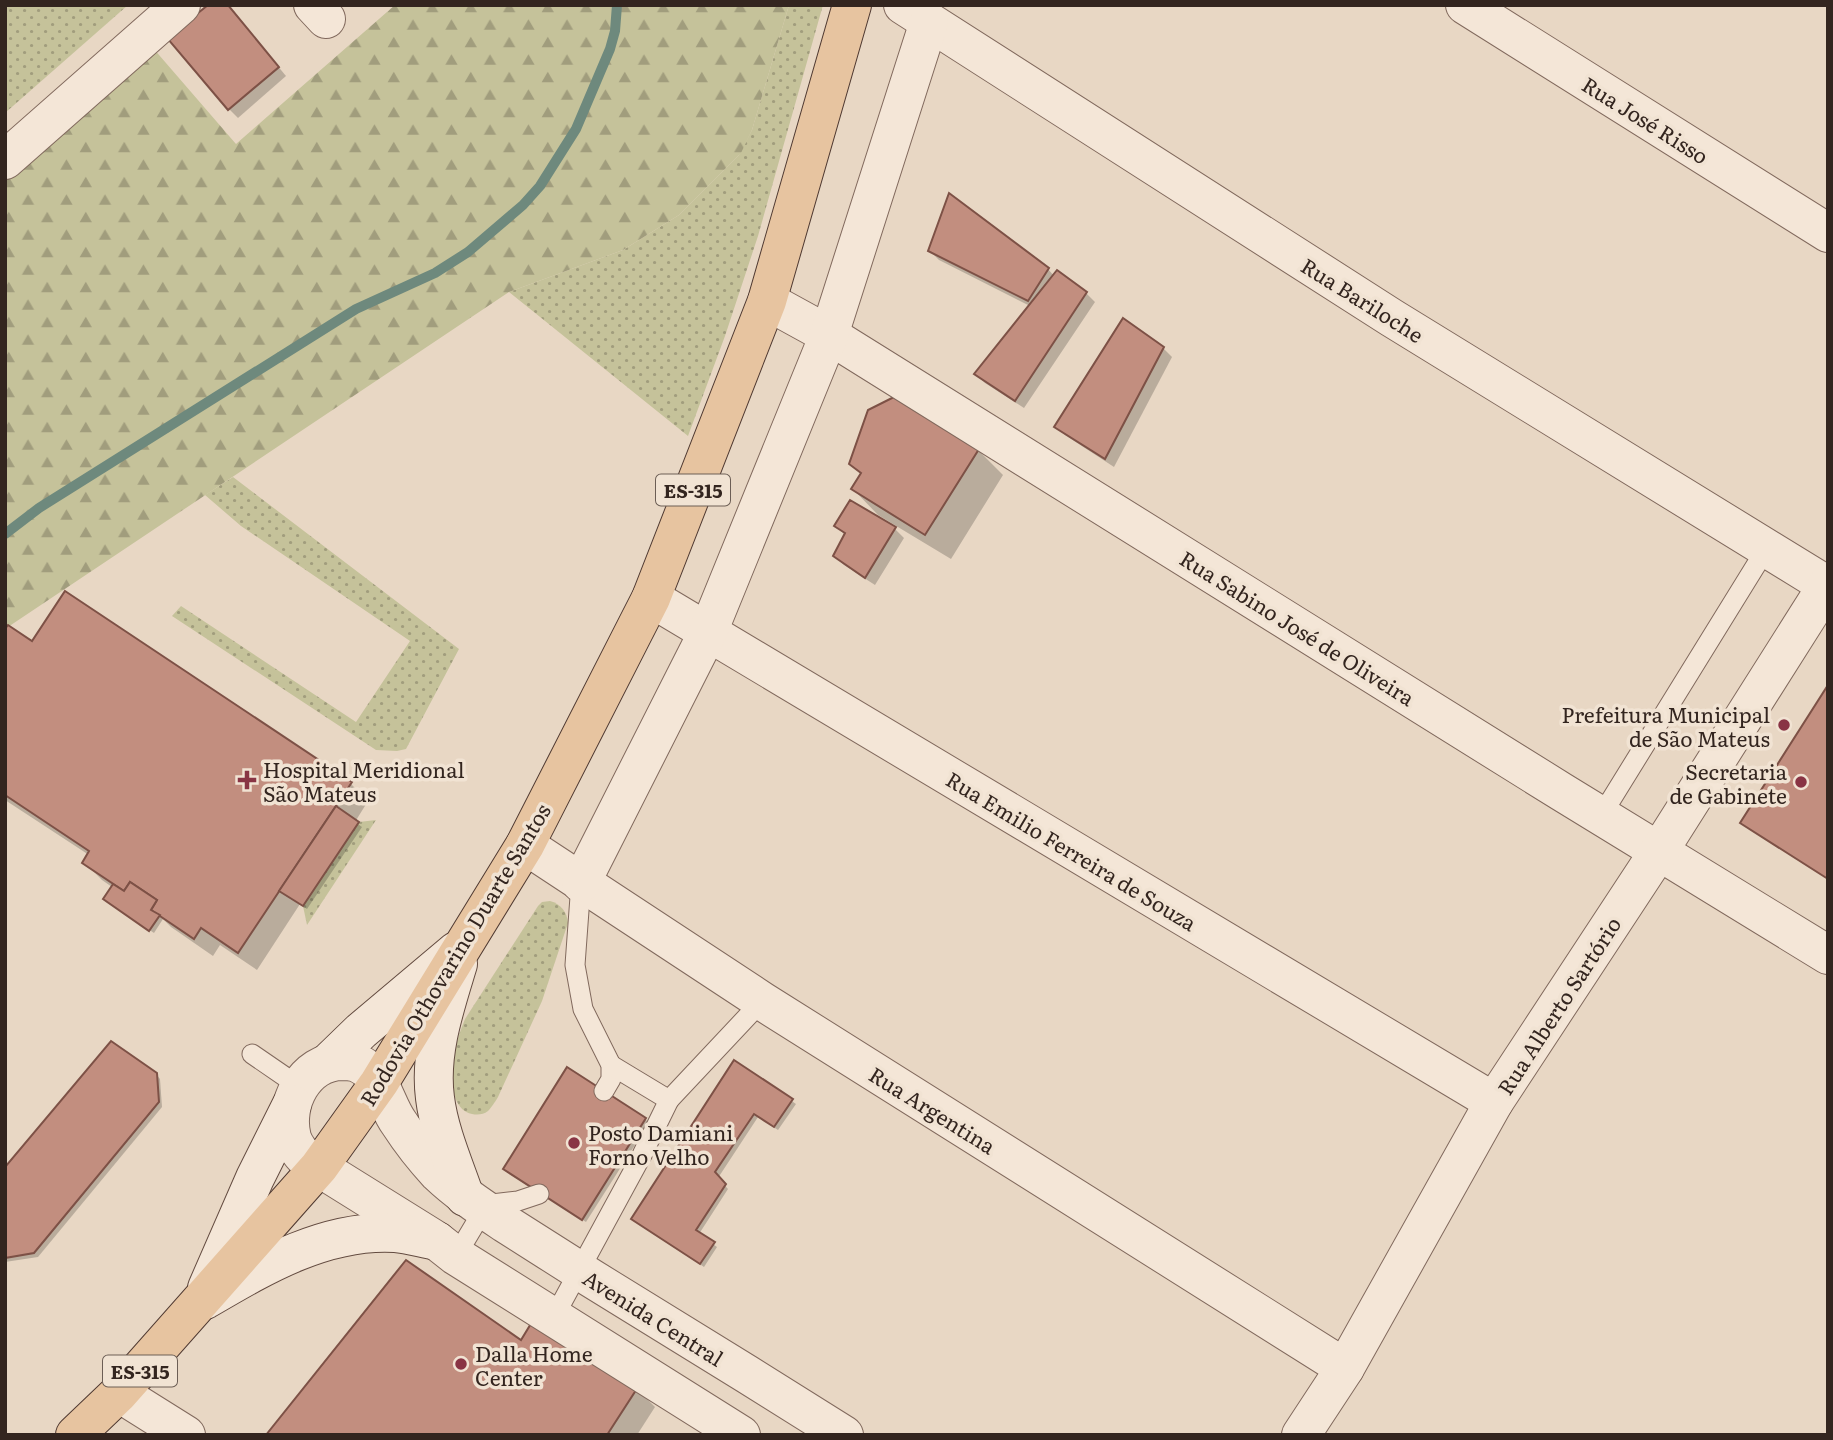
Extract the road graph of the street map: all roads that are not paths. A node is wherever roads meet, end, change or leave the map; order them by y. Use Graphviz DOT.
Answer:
graph roads {
  1 [pos="181,5"];
  2 [pos="852,5"];
  3 [pos="1465,5"];
  4 [pos="916,14"];
  5 [pos="5,160"];
  6 [pos="1828,233"];
  7 [pos="767,302"];
  8 [pos="830,335"];
  9 [pos="1766,549"];
  10 [pos="1827,585"];
  11 [pos="651,598"];
  12 [pos="708,632"];
  13 [pos="1601,816"];
  14 [pos="525,845"];
  15 [pos="1659,851"];
  16 [pos="581,883"];
  17 [pos="463,945"];
  18 [pos="1828,955"];
  19 [pos="762,1001"];
  20 [pos="252,1054"];
  21 [pos="330,1061"];
  22 [pos="611,1065"];
  23 [pos="379,1083"];
  24 [pos="604,1091"];
  25 [pos="296,1095"];
  26 [pos="669,1100"];
  27 [pos="1494,1102"];
  28 [pos="319,1167"];
  29 [pos="539,1194"];
  30 [pos="474,1203"];
  31 [pos="447,1249"];
  32 [pos="579,1270"];
  33 [pos="201,1303"];
  34 [pos="554,1317"];
  35 [pos="1345,1368"];
  36 [pos="119,1393"];
  37 [pos="75,1435"];
  38 [pos="186,1435"];
  39 [pos="741,1435"];
  40 [pos="844,1435"];
  41 [pos="1301,1435"];
  1 -- 5 [label="street"];
  2 -- 7 [label="main road, Rodovia Othovarino Duarte Santos / ES-315"];
  3 -- 6 [label="street, Rua José Risso"];
  4 -- 8 [label="street"];
  4 -- 9 [label="street, Rua Bariloche"];
  7 -- 8 [label="street, Rua Sabino José de Oliveira"];
  7 -- 11 [label="main road, Rodovia Othovarino Duarte Santos / ES-315"];
  8 -- 12 [label="street"];
  8 -- 13 [label="street, Rua Sabino José de Oliveira"];
  9 -- 10 [label="street, Rua Bariloche"];
  9 -- 13 [label="lane"];
  10 -- 15 [label="street, Rua Alberto Sartório"];
  11 -- 12 [label="street, Rua Emilio Ferreira de Souza"];
  11 -- 14 [label="main road, Rodovia Othovarino Duarte Santos / ES-315"];
  12 -- 16 [label="street"];
  12 -- 27 [label="street, Rua Emilio Ferreira de Souza"];
  13 -- 15 [label="street, Rua Sabino José de Oliveira"];
  14 -- 16 [label="street, Rua Argentina"];
  14 -- 17 [label="main road, Rodovia Othovarino Duarte Santos / ES-315"];
  15 -- 18 [label="street, Rua Sabino José de Oliveira"];
  15 -- 27 [label="street, Rua Alberto Sartório"];
  16 -- 19 [label="street, Rua Argentina"];
  16 -- 22 [label="lane"];
  17 -- 21 [label="street"];
  17 -- 23 [label="main road, Rodovia Othovarino Duarte Santos / ES-315"];
  17 -- 30 [label="street"];
  19 -- 26 [label="lane"];
  19 -- 35 [label="street, Rua Argentina"];
  20 -- 25 [label="lane"];
  21 -- 23 [label="street"];
  21 -- 25 [label="street"];
  22 -- 24 [label="lane"];
  22 -- 26 [label="lane"];
  23 -- 28 [label="main road, Rodovia Othovarino Duarte Santos / ES-315"];
  23 -- 30 [label="street, Avenida Central"];
  25 -- 28 [label="street"];
  25 -- 33 [label="street"];
  26 -- 32 [label="lane"];
  27 -- 35 [label="street, Rua Alberto Sartório"];
  28 -- 31 [label="street"];
  28 -- 33 [label="main road, Rodovia Othovarino Duarte Santos / ES-315"];
  29 -- 30 [label="lane"];
  30 -- 31 [label="lane"];
  30 -- 32 [label="street, Avenida Central"];
  31 -- 33 [label="street"];
  31 -- 34 [label="street"];
  32 -- 34 [label="lane"];
  32 -- 40 [label="street, Avenida Central"];
  33 -- 36 [label="main road, Rodovia Othovarino Duarte Santos / ES-315"];
  34 -- 39 [label="street"];
  35 -- 41 [label="street, Rua Alberto Sartório"];
  36 -- 37 [label="main road, Rodovia Othovarino Duarte Santos / ES-315"];
  36 -- 38 [label="street"];
}
